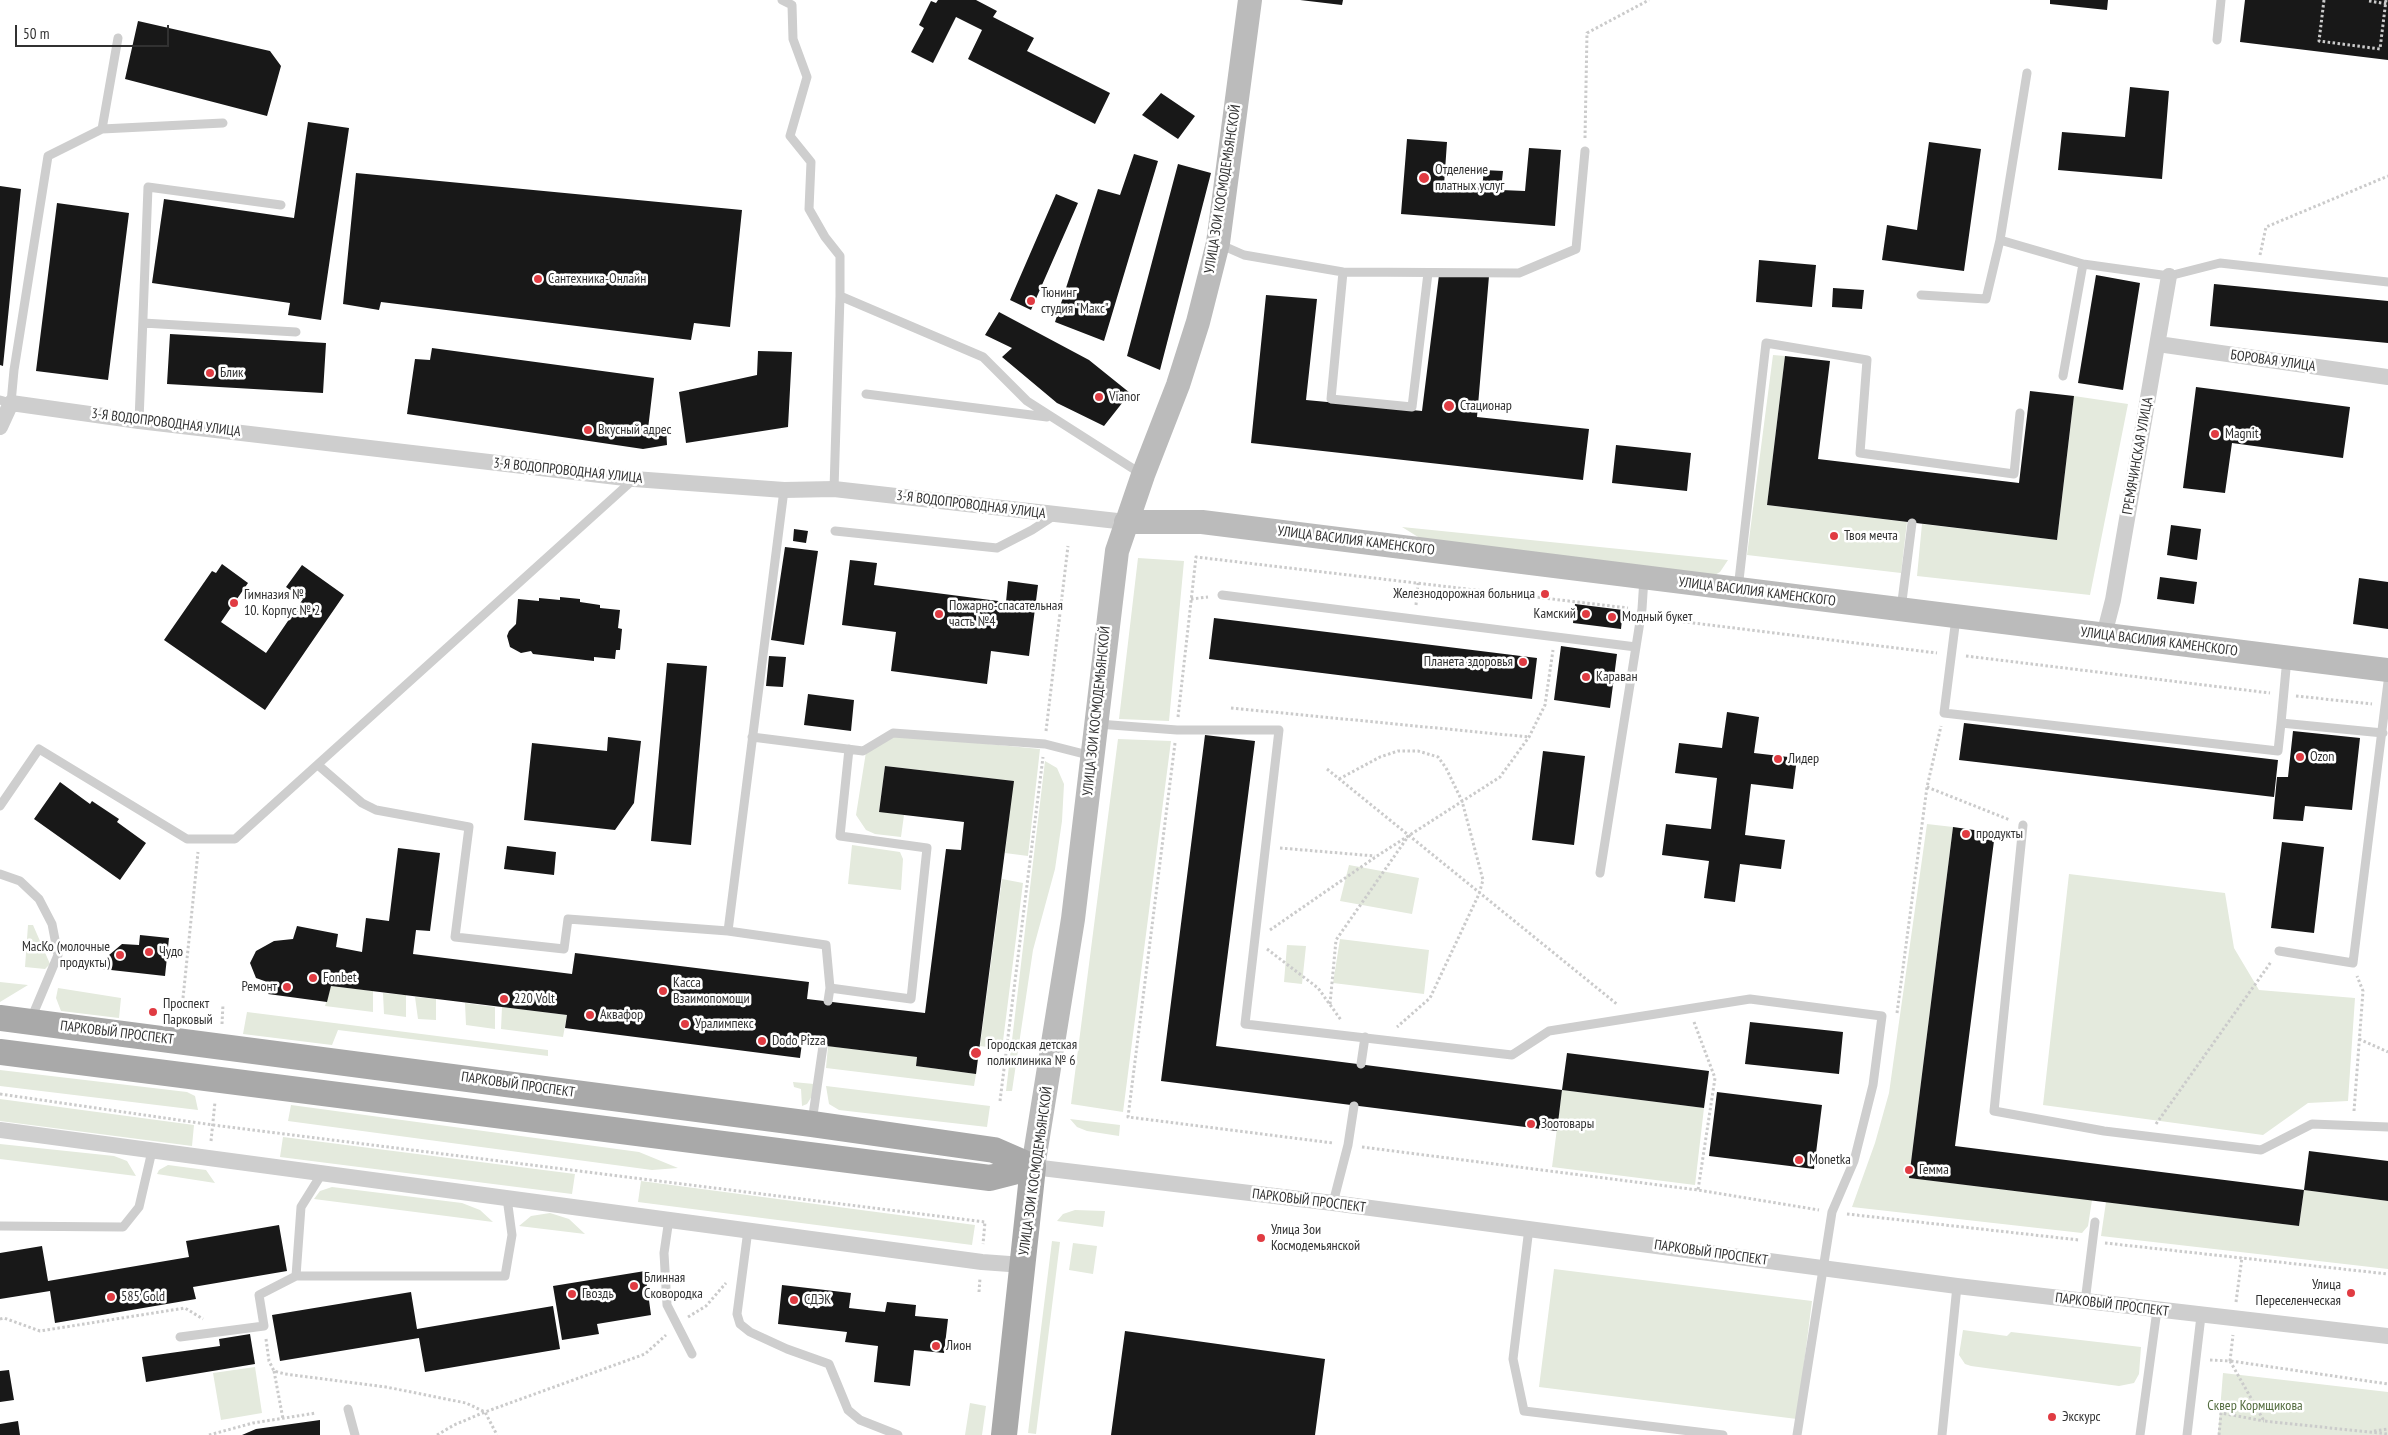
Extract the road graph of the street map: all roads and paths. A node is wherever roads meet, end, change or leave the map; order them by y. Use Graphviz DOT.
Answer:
graph roads {
  1 [pos="782,0"];
  2 [pos="1250,0"];
  3 [pos="1649,0"];
  4 [pos="2221,0"];
  5 [pos="2324,0"];
  6 [pos="2368,1"];
  7 [pos="2386,2"];
  8 [pos="118,38"];
  9 [pos="2217,40"];
  10 [pos="2027,73"];
  11 [pos="223,123"];
  12 [pos="102,129"];
  13 [pos="1585,151"];
  14 [pos="2388,176"];
  15 [pos="281,204"];
  16 [pos="2000,240"];
  17 [pos="1218,243"];
  18 [pos="2083,264"];
  19 [pos="2257,268"];
  20 [pos="1343,272"];
  21 [pos="1428,273"];
  22 [pos="2169,276"];
  23 [pos="2388,282"];
  24 [pos="1921,295"];
  25 [pos="840,296"];
  26 [pos="143,323"];
  27 [pos="296,332"];
  28 [pos="2158,344"];
  29 [pos="2063,376"];
  30 [pos="2388,377"];
  31 [pos="866,394"];
  32 [pos="6,401"];
  33 [pos="2020,413"];
  34 [pos="1050,417"];
  35 [pos="139,421"];
  36 [pos="0,427"];
  37 [pos="1143,475"];
  38 [pos="634,479"];
  39 [pos="834,489"];
  40 [pos="784,490"];
  41 [pos="1055,515"];
  42 [pos="1126,522"];
  43 [pos="1912,523"];
  44 [pos="835,531"];
  45 [pos="1068,546"];
  46 [pos="1644,577"];
  47 [pos="1418,583"];
  48 [pos="1738,589"];
  49 [pos="1222,595"];
  50 [pos="1642,609"];
  51 [pos="1901,609"];
  52 [pos="1956,616"];
  53 [pos="1414,619"];
  54 [pos="2104,635"];
  55 [pos="1555,637"];
  56 [pos="1636,647"];
  57 [pos="1952,654"];
  58 [pos="2287,658"];
  59 [pos="2388,670"];
  60 [pos="2388,682"];
  61 [pos="2283,695"];
  62 [pos="2386,706"];
  63 [pos="1231,708"];
  64 [pos="1944,713"];
  65 [pos="2281,723"];
  66 [pos="1096,724"];
  67 [pos="1177,730"];
  68 [pos="2383,733"];
  69 [pos="752,737"];
  70 [pos="1529,738"];
  71 [pos="1044,744"];
  72 [pos="849,750"];
  73 [pos="1092,756"];
  74 [pos="318,765"];
  75 [pos="1328,769"];
  76 [pos="1339,779"];
  77 [pos="1927,787"];
  78 [pos="1462,801"];
  79 [pos="0,806"];
  80 [pos="2023,824"];
  81 [pos="1409,835"];
  82 [pos="199,839"];
  83 [pos="1266,846"];
  84 [pos="1377,856"];
  85 [pos="1600,873"];
  86 [pos="0,874"];
  87 [pos="1479,894"];
  88 [pos="728,931"];
  89 [pos="1255,940"];
  90 [pos="2279,951"];
  91 [pos="2353,963"];
  92 [pos="830,988"];
  93 [pos="183,998"];
  94 [pos="828,1001"];
  95 [pos="1330,1005"];
  96 [pos="1689,1009"];
  97 [pos="1882,1016"];
  98 [pos="0,1018"];
  99 [pos="1633,1018"];
  100 [pos="30,1022"];
  101 [pos="1352,1036"];
  102 [pos="1365,1037"];
  103 [pos="1384,1040"];
  104 [pos="2359,1040"];
  105 [pos="823,1046"];
  106 [pos="0,1052"];
  107 [pos="2388,1052"];
  108 [pos="1361,1064"];
  109 [pos="0,1094"];
  110 [pos="1000,1102"];
  111 [pos="1354,1106"];
  112 [pos="812,1124"];
  113 [pos="2353,1125"];
  114 [pos="2388,1126"];
  115 [pos="0,1130"];
  116 [pos="2146,1136"];
  117 [pos="1348,1145"];
  118 [pos="152,1151"];
  119 [pos="1033,1167"];
  120 [pos="321,1175"];
  121 [pos="1698,1190"];
  122 [pos="508,1198"];
  123 [pos="1333,1203"];
  124 [pos="1832,1212"];
  125 [pos="668,1219"];
  126 [pos="985,1222"];
  127 [pos="2095,1222"];
  128 [pos="0,1226"];
  129 [pos="1529,1228"];
  130 [pos="748,1230"];
  131 [pos="2092,1241"];
  132 [pos="744,1263"];
  133 [pos="1023,1265"];
  134 [pos="1823,1268"];
  135 [pos="2388,1274"];
  136 [pos="296,1276"];
  137 [pos="1957,1286"];
  138 [pos="2085,1302"];
  139 [pos="2157,1310"];
  140 [pos="2201,1316"];
  141 [pos="0,1319"];
  142 [pos="677,1325"];
  143 [pos="264,1326"];
  144 [pos="226,1331"];
  145 [pos="2388,1336"];
  146 [pos="180,1337"];
  147 [pos="692,1354"];
  148 [pos="274,1370"];
  149 [pos="2388,1384"];
  150 [pos="348,1409"];
  151 [pos="486,1412"];
  152 [pos="316,1413"];
  153 [pos="283,1418"];
  154 [pos="2264,1421"];
  155 [pos="2388,1429"];
  156 [pos="2370,1432"];
  157 [pos="2388,1434"];
  158 [pos="209,1435"];
  159 [pos="355,1435"];
  160 [pos="437,1435"];
  161 [pos="497,1435"];
  162 [pos="898,1435"];
  163 [pos="1004,1435"];
  164 [pos="1723,1435"];
  165 [pos="1797,1435"];
  166 [pos="1942,1435"];
  167 [pos="2140,1435"];
  168 [pos="2187,1435"];
  169 [pos="2219,1435"];
  1 -- 25 [label="lane"];
  2 -- 17 [label="main road, УЛИЦА ЗОИ КОСМОДЕМЬЯНСКОЙ"];
  3 -- 13 [label="path"];
  4 -- 9 [label="lane"];
  5 -- 7 [label="path"];
  6 -- 7 [label="path"];
  8 -- 12 [label="lane"];
  10 -- 16 [label="lane"];
  11 -- 12 [label="lane"];
  12 -- 32 [label="lane"];
  13 -- 21 [label="lane"];
  14 -- 19 [label="path"];
  15 -- 26 [label="lane"];
  16 -- 18 [label="lane"];
  16 -- 24 [label="lane"];
  17 -- 20 [label="lane"];
  17 -- 37 [label="main road, УЛИЦА ЗОИ КОСМОДЕМЬЯНСКОЙ"];
  18 -- 22 [label="lane"];
  18 -- 29 [label="lane"];
  19 -- 22 [label="lane"];
  19 -- 23 [label="lane"];
  20 -- 21 [label="lane"];
  20 -- 21 [label="lane"];
  22 -- 28 [label="street, ГРЕМЯЧИНСКАЯ УЛИЦА"];
  25 -- 34 [label="lane"];
  25 -- 39 [label="lane"];
  26 -- 27 [label="lane"];
  26 -- 35 [label="lane"];
  28 -- 30 [label="street, БОРОВАЯ УЛИЦА"];
  28 -- 54 [label="street, ГРЕМЯЧИНСКАЯ УЛИЦА"];
  31 -- 34 [label="lane"];
  32 -- 35 [label="street, 3-Я ВОДОПРОВОДНАЯ УЛИЦА"];
  32 -- 36 [label="street"];
  33 -- 48 [label="lane"];
  34 -- 37 [label="lane"];
  35 -- 38 [label="street, 3-Я ВОДОПРОВОДНАЯ УЛИЦА"];
  37 -- 42 [label="main road, УЛИЦА ЗОИ КОСМОДЕМЬЯНСКОЙ"];
  38 -- 40 [label="street, 3-Я ВОДОПРОВОДНАЯ УЛИЦА"];
  38 -- 74 [label="lane"];
  39 -- 40 [label="street, 3-Я ВОДОПРОВОДНАЯ УЛИЦА"];
  39 -- 41 [label="street, 3-Я ВОДОПРОВОДНАЯ УЛИЦА"];
  40 -- 69 [label="lane"];
  41 -- 42 [label="street, 3-Я ВОДОПРОВОДНАЯ УЛИЦА"];
  41 -- 44 [label="lane"];
  42 -- 46 [label="main road, УЛИЦА ВАСИЛИЯ КАМЕНСКОГО"];
  42 -- 66 [label="main road, УЛИЦА ЗОИ КОСМОДЕМЬЯНСКОЙ"];
  43 -- 51 [label="lane"];
  45 -- 71 [label="path"];
  46 -- 48 [label="main road, УЛИЦА ВАСИЛИЯ КАМЕНСКОГО"];
  46 -- 50 [label="lane"];
  47 -- 50 [label="path"];
  47 -- 53 [label="path"];
  47 -- 67 [label="path"];
  48 -- 51 [label="main road, УЛИЦА ВАСИЛИЯ КАМЕНСКОГО"];
  49 -- 53 [label="lane"];
  50 -- 56 [label="lane"];
  50 -- 57 [label="path"];
  51 -- 52 [label="main road, УЛИЦА ВАСИЛИЯ КАМЕНСКОГО"];
  52 -- 54 [label="main road, УЛИЦА ВАСИЛИЯ КАМЕНСКОГО"];
  52 -- 57 [label="lane"];
  53 -- 55 [label="lane"];
  54 -- 58 [label="main road, УЛИЦА ВАСИЛИЯ КАМЕНСКОГО"];
  55 -- 56 [label="lane"];
  55 -- 70 [label="path"];
  56 -- 85 [label="lane"];
  57 -- 61 [label="path"];
  57 -- 64 [label="lane"];
  58 -- 59 [label="main road, УЛИЦА ВАСИЛИЯ КАМЕНСКОГО"];
  58 -- 61 [label="lane"];
  60 -- 62 [label="lane"];
  61 -- 62 [label="path"];
  61 -- 65 [label="lane"];
  62 -- 68 [label="lane"];
  63 -- 70 [label="path"];
  64 -- 65 [label="lane"];
  64 -- 77 [label="path"];
  65 -- 68 [label="lane"];
  66 -- 67 [label="lane"];
  66 -- 73 [label="main road, УЛИЦА ЗОИ КОСМОДЕМЬЯНСКОЙ"];
  67 -- 83 [label="lane"];
  67 -- 117 [label="path"];
  68 -- 91 [label="lane"];
  69 -- 72 [label="lane"];
  69 -- 88 [label="lane"];
  70 -- 78 [label="path"];
  71 -- 72 [label="lane"];
  71 -- 73 [label="lane"];
  71 -- 110 [label="path"];
  72 -- 92 [label="lane"];
  73 -- 119 [label="main road, УЛИЦА ЗОИ КОСМОДЕМЬЯНСКОЙ"];
  74 -- 82 [label="lane"];
  74 -- 88 [label="lane"];
  75 -- 76 [label="path"];
  76 -- 78 [label="path"];
  76 -- 81 [label="path"];
  77 -- 80 [label="path"];
  77 -- 97 [label="path"];
  78 -- 81 [label="path"];
  78 -- 87 [label="path"];
  79 -- 82 [label="lane"];
  80 -- 116 [label="lane"];
  81 -- 84 [label="path"];
  81 -- 87 [label="path"];
  81 -- 95 [label="path"];
  82 -- 93 [label="path"];
  83 -- 84 [label="path"];
  83 -- 89 [label="lane"];
  84 -- 89 [label="path"];
  86 -- 100 [label="lane"];
  87 -- 99 [label="path"];
  87 -- 103 [label="path"];
  88 -- 92 [label="lane"];
  89 -- 95 [label="path"];
  89 -- 101 [label="lane"];
  90 -- 91 [label="lane"];
  90 -- 116 [label="path"];
  91 -- 104 [label="path"];
  92 -- 94 [label="lane"];
  95 -- 101 [label="path"];
  96 -- 97 [label="lane"];
  96 -- 99 [label="lane"];
  96 -- 121 [label="path"];
  97 -- 124 [label="lane"];
  98 -- 100 [label="main road, ПАРКОВЫЙ ПРОСПЕКТ"];
  99 -- 103 [label="lane"];
  100 -- 112 [label="main road, ПАРКОВЫЙ ПРОСПЕКТ"];
  101 -- 102 [label="lane"];
  102 -- 103 [label="lane"];
  102 -- 108 [label="lane"];
  104 -- 107 [label="path"];
  104 -- 113 [label="path"];
  105 -- 112 [label="lane"];
  106 -- 119 [label="main road, ПАРКОВЫЙ ПРОСПЕКТ"];
  109 -- 126 [label="path"];
  111 -- 117 [label="lane"];
  112 -- 119 [label="main road, ПАРКОВЫЙ ПРОСПЕКТ"];
  113 -- 114 [label="lane"];
  113 -- 116 [label="lane"];
  115 -- 118 [label="street"];
  117 -- 121 [label="path"];
  117 -- 123 [label="lane"];
  118 -- 120 [label="street"];
  118 -- 128 [label="lane"];
  119 -- 123 [label="street, ПАРКОВЫЙ ПРОСПЕКТ"];
  119 -- 133 [label="main road, УЛИЦА ЗОИ КОСМОДЕМЬЯНСКОЙ"];
  120 -- 122 [label="street"];
  120 -- 136 [label="lane"];
  121 -- 124 [label="path"];
  122 -- 125 [label="street"];
  122 -- 136 [label="lane"];
  123 -- 129 [label="street, ПАРКОВЫЙ ПРОСПЕКТ"];
  124 -- 131 [label="path"];
  124 -- 134 [label="lane"];
  125 -- 130 [label="street"];
  125 -- 142 [label="lane"];
  127 -- 131 [label="lane"];
  129 -- 134 [label="street, ПАРКОВЫЙ ПРОСПЕКТ"];
  129 -- 164 [label="lane"];
  130 -- 132 [label="lane"];
  130 -- 133 [label="street"];
  131 -- 135 [label="path"];
  131 -- 138 [label="lane"];
  132 -- 142 [label="path"];
  132 -- 162 [label="lane"];
  133 -- 163 [label="main road, УЛИЦА ЗОИ КОСМОДЕМЬЯНСКОЙ"];
  134 -- 137 [label="street, ПАРКОВЫЙ ПРОСПЕКТ"];
  134 -- 165 [label="lane"];
  136 -- 143 [label="lane"];
  137 -- 138 [label="street, ПАРКОВЫЙ ПРОСПЕКТ"];
  137 -- 166 [label="lane"];
  138 -- 139 [label="street, ПАРКОВЫЙ ПРОСПЕКТ"];
  139 -- 140 [label="street, ПАРКОВЫЙ ПРОСПЕКТ"];
  139 -- 167 [label="lane"];
  140 -- 145 [label="street, ПАРКОВЫЙ ПРОСПЕКТ"];
  140 -- 168 [label="lane"];
  141 -- 144 [label="path"];
  142 -- 147 [label="lane"];
  142 -- 151 [label="path"];
  143 -- 144 [label="lane"];
  143 -- 148 [label="path"];
  144 -- 146 [label="lane"];
  148 -- 151 [label="path"];
  148 -- 153 [label="path"];
  149 -- 154 [label="path"];
  150 -- 159 [label="lane"];
  151 -- 160 [label="path"];
  151 -- 161 [label="path"];
  152 -- 153 [label="path"];
  153 -- 158 [label="path"];
  154 -- 156 [label="path"];
  154 -- 169 [label="path"];
  155 -- 156 [label="path"];
  156 -- 157 [label="path"];
}
